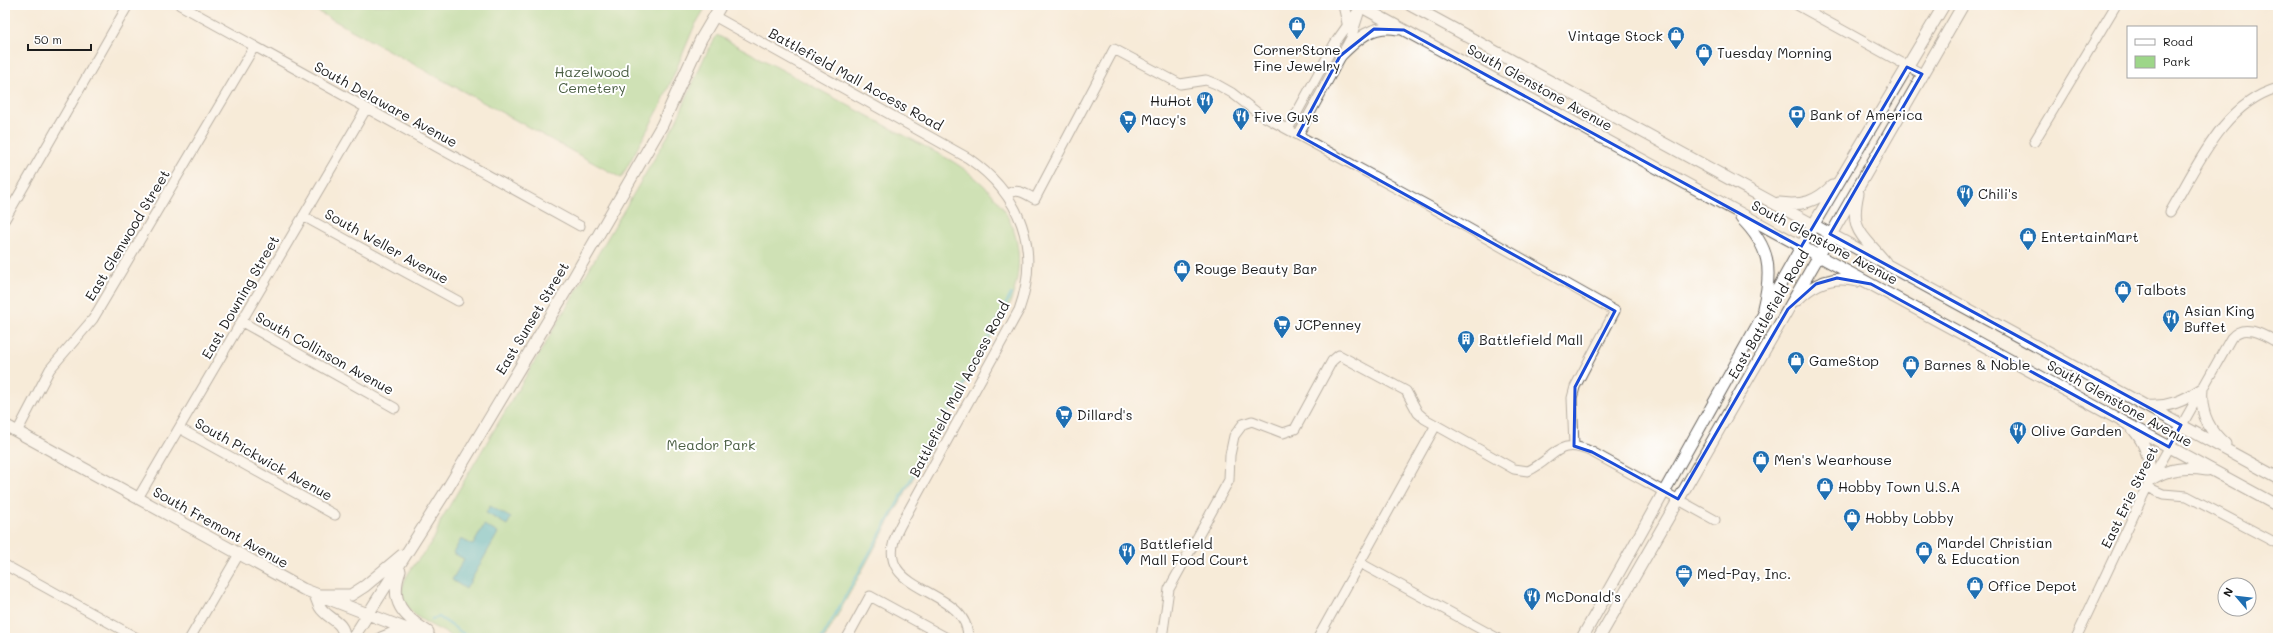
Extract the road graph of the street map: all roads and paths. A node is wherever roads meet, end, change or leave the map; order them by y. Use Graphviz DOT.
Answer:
graph roads {
  1 [pos="128,5"];
  2 [pos="180,5"];
  3 [pos="721,5"];
  4 [pos="1344,5"];
  5 [pos="1410,5"];
  6 [pos="1418,5"];
  7 [pos="1797,5"];
  8 [pos="1944,5"];
  9 [pos="1963,5"];
  10 [pos="2116,5"];
  11 [pos="1360,6"];
  12 [pos="714,16"];
  13 [pos="1437,20"];
  14 [pos="1348,23"];
  15 [pos="1404,30"];
  16 [pos="254,47"];
  17 [pos="1340,56"];
  18 [pos="1907,67"];
  19 [pos="1922,74"];
  20 [pos="2278,88"];
  21 [pos="366,109"];
  22 [pos="1288,129"];
  23 [pos="1298,135"];
  24 [pos="2034,142"];
  25 [pos="1841,177"];
  26 [pos="1860,182"];
  27 [pos="1006,194"];
  28 [pos="1772,202"];
  29 [pos="1732,209"];
  30 [pos="2170,212"];
  31 [pos="303,216"];
  32 [pos="5,219"];
  33 [pos="1813,225"];
  34 [pos="580,226"];
  35 [pos="1830,234"];
  36 [pos="1801,247"];
  37 [pos="1818,256"];
  38 [pos="1888,266"];
  39 [pos="1871,284"];
  40 [pos="458,301"];
  41 [pos="1788,310"];
  42 [pos="242,322"];
  43 [pos="1759,322"];
  44 [pos="2278,343"];
  45 [pos="2202,388"];
  46 [pos="2144,405"];
  47 [pos="396,408"];
  48 [pos="2128,424"];
  49 [pos="5,425"];
  50 [pos="1436,425"];
  51 [pos="2182,425"];
  52 [pos="179,428"];
  53 [pos="17,432"];
  54 [pos="1575,446"];
  55 [pos="2169,447"];
  56 [pos="2244,460"];
  57 [pos="2212,470"];
  58 [pos="2278,478"];
  59 [pos="2149,484"];
  60 [pos="1664,491"];
  61 [pos="138,498"];
  62 [pos="1678,499"];
  63 [pos="2278,506"];
  64 [pos="335,515"];
  65 [pos="1715,520"];
  66 [pos="2278,544"];
  67 [pos="408,550"];
  68 [pos="239,554"];
  69 [pos="1360,563"];
  70 [pos="5,564"];
  71 [pos="316,595"];
  72 [pos="368,614"];
  73 [pos="137,638"];
  74 [pos="190,638"];
  75 [pos="344,638"];
  76 [pos="353,638"];
  77 [pos="381,638"];
  78 [pos="417,638"];
  79 [pos="430,638"];
  80 [pos="436,638"];
  81 [pos="847,638"];
  82 [pos="947,638"];
  83 [pos="968,638"];
  84 [pos="1162,638"];
  85 [pos="1318,638"];
  86 [pos="1496,638"];
  87 [pos="1582,638"];
  88 [pos="1599,638"];
  89 [pos="2076,638"];
  1 -- 32 [label="street"];
  2 -- 16 [label="street, South Delaware Avenue"];
  3 -- 12 [label="main road, East Sunset Street"];
  4 -- 14 [label="main road"];
  5 -- 13 [label="main road, South Glenstone Avenue"];
  6 -- 13 [label="main road"];
  7 -- 18 [label="street"];
  8 -- 18 [label="main road, East Battlefield Road"];
  9 -- 19 [label="main road, East Battlefield Road"];
  10 -- 24 [label="street"];
  11 -- 14 [label="street"];
  11 -- 15 [label="main road, South Glenstone Avenue"];
  11 -- 17 [label="street"];
  12 -- 27 [label="street, Battlefield Mall Access Road"];
  12 -- 67 [label="main road, East Sunset Street"];
  13 -- 28 [label="main road, South Glenstone Avenue"];
  14 -- 22 [label="street"];
  15 -- 17 [label="main road"];
  15 -- 29 [label="main road, South Glenstone Avenue"];
  16 -- 21 [label="street, South Delaware Avenue"];
  16 -- 53 [label="street, East Glenwood Street"];
  17 -- 23 [label="street"];
  18 -- 19 [label="street"];
  18 -- 25 [label="main road, East Battlefield Road"];
  19 -- 26 [label="main road, East Battlefield Road"];
  20 -- 30 [label="street"];
  21 -- 31 [label="street, East Downing Street"];
  21 -- 34 [label="street, South Delaware Avenue"];
  22 -- 23 [label="street"];
  22 -- 27 [label="street"];
  23 -- 54 [label="street"];
  25 -- 28 [label="main road"];
  25 -- 33 [label="main road, East Battlefield Road"];
  26 -- 35 [label="main road, East Battlefield Road"];
  26 -- 38 [label="main road"];
  27 -- 83 [label="street, Battlefield Mall Access Road"];
  28 -- 33 [label="main road, South Glenstone Avenue"];
  29 -- 36 [label="main road, South Glenstone Avenue"];
  29 -- 43 [label="main road"];
  31 -- 40 [label="street, South Weller Avenue"];
  31 -- 42 [label="street, East Downing Street"];
  33 -- 35 [label="main road, South Glenstone Avenue"];
  33 -- 36 [label="main road, East Battlefield Road"];
  35 -- 37 [label="main road, East Battlefield Road"];
  35 -- 38 [label="main road, South Glenstone Avenue"];
  36 -- 37 [label="main road, South Glenstone Avenue"];
  36 -- 43 [label="main road, East Battlefield Road"];
  37 -- 39 [label="main road, South Glenstone Avenue"];
  37 -- 41 [label="main road, East Battlefield Road"];
  38 -- 46 [label="main road, South Glenstone Avenue"];
  39 -- 41 [label="main road"];
  39 -- 48 [label="main road, South Glenstone Avenue"];
  41 -- 62 [label="main road, East Battlefield Road"];
  42 -- 47 [label="street, South Collinson Avenue"];
  42 -- 52 [label="street, East Downing Street"];
  43 -- 60 [label="main road, East Battlefield Road"];
  44 -- 45 [label="street, East Erie Street"];
  45 -- 46 [label="main road"];
  45 -- 51 [label="street, East Erie Street"];
  45 -- 56 [label="main road"];
  46 -- 51 [label="main road, South Glenstone Avenue"];
  48 -- 55 [label="main road, South Glenstone Avenue"];
  48 -- 59 [label="main road"];
  49 -- 53 [label="main road, South Fremont Avenue"];
  50 -- 54 [label="street"];
  50 -- 69 [label="street"];
  50 -- 84 [label="street"];
  51 -- 55 [label="street, East Erie Street"];
  51 -- 56 [label="main road, South Glenstone Avenue"];
  52 -- 61 [label="street, East Downing Street"];
  52 -- 64 [label="street, South Pickwick Avenue"];
  53 -- 61 [label="main road, South Fremont Avenue"];
  54 -- 60 [label="street"];
  55 -- 57 [label="main road, South Glenstone Avenue"];
  55 -- 59 [label="street, East Erie Street"];
  56 -- 58 [label="main road, South Glenstone Avenue"];
  57 -- 59 [label="main road"];
  57 -- 63 [label="main road, South Glenstone Avenue"];
  59 -- 66 [label="street"];
  59 -- 89 [label="street, East Erie Street"];
  60 -- 62 [label="street"];
  60 -- 87 [label="main road, East Battlefield Road"];
  61 -- 68 [label="main road, South Fremont Avenue"];
  62 -- 65 [label="street"];
  62 -- 88 [label="main road, East Battlefield Road"];
  67 -- 71 [label="main road"];
  67 -- 72 [label="main road, East Sunset Street"];
  67 -- 80 [label="main road"];
  68 -- 71 [label="main road, South Fremont Avenue"];
  68 -- 74 [label="street"];
  69 -- 85 [label="street"];
  69 -- 86 [label="street"];
  70 -- 73 [label="street"];
  71 -- 72 [label="main road, South Fremont Avenue"];
  71 -- 75 [label="main road"];
  72 -- 76 [label="main road, East Sunset Street"];
  72 -- 79 [label="main road, South Fremont Avenue"];
  77 -- 78 [label="main road"];
  81 -- 82 [label="street"];
}
